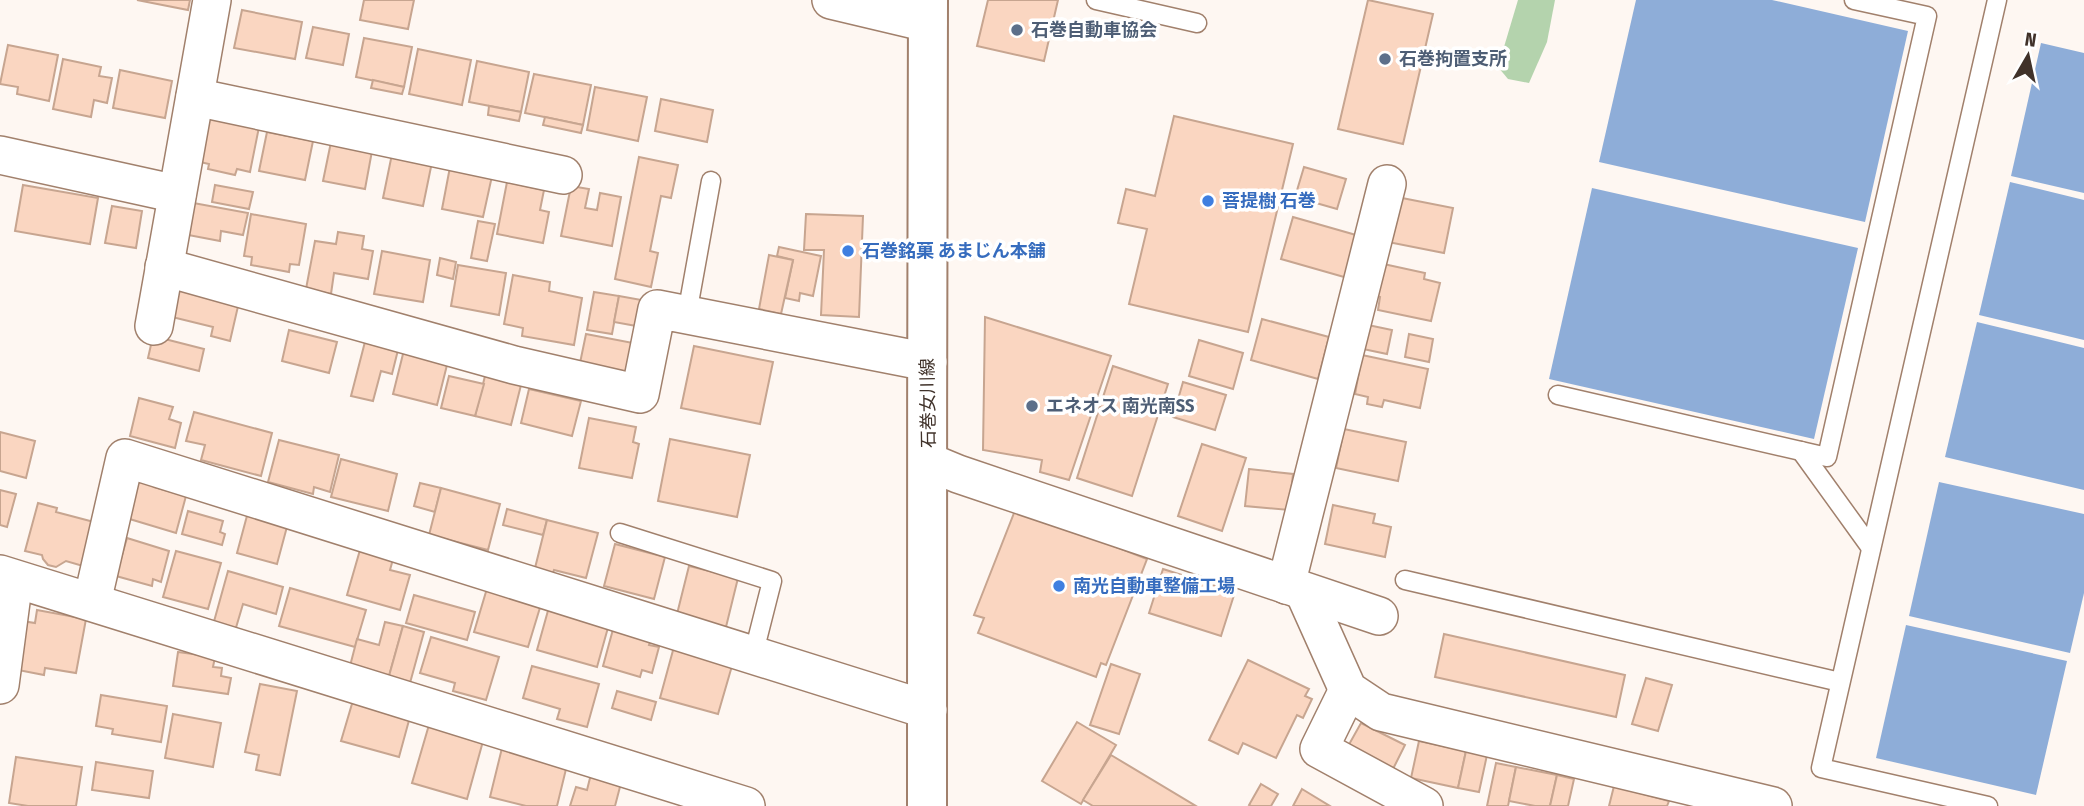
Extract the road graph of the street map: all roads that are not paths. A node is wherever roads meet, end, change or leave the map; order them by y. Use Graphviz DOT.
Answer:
graph roads {
  1 [pos="212,0"];
  2 [pos="831,0"];
  3 [pos="1096,0"];
  4 [pos="1854,0"];
  5 [pos="1997,0"];
  6 [pos="928,12"];
  7 [pos="1197,23"];
  8 [pos="195,97"];
  9 [pos="0,155"];
  10 [pos="563,175"];
  11 [pos="712,181"];
  12 [pos="1387,184"];
  13 [pos="177,194"];
  14 [pos="164,267"];
  15 [pos="687,314"];
  16 [pos="154,326"];
  17 [pos="928,362"];
  18 [pos="1558,395"];
  19 [pos="1801,451"];
  20 [pos="929,462"];
  21 [pos="620,533"];
  22 [pos="1871,548"];
  23 [pos="7,576"];
  24 [pos="1405,580"];
  25 [pos="1295,589"];
  26 [pos="92,602"];
  27 [pos="1379,616"];
  28 [pos="753,656"];
  29 [pos="1840,682"];
  30 [pos="0,685"];
  31 [pos="1348,690"];
  32 [pos="928,710"];
  33 [pos="1705,798"];
  34 [pos="746,806"];
  35 [pos="927,806"];
  36 [pos="1424,806"];
  37 [pos="1773,806"];
  38 [pos="1988,806"];
  1 -- 8 [label="street"];
  2 -- 6 [label="street"];
  3 -- 7 [label="lane"];
  4 -- 19 [label="lane"];
  5 -- 22 [label="lane"];
  6 -- 17 [label="main road, 石巻女川線"];
  8 -- 10 [label="street"];
  8 -- 13 [label="street"];
  9 -- 13 [label="street"];
  11 -- 15 [label="lane"];
  12 -- 25 [label="street"];
  13 -- 14 [label="street"];
  14 -- 15 [label="street"];
  14 -- 16 [label="street"];
  15 -- 17 [label="street"];
  17 -- 20 [label="main road, 石巻女川線"];
  18 -- 19 [label="lane"];
  19 -- 22 [label="lane"];
  20 -- 25 [label="street"];
  20 -- 32 [label="main road, 石巻女川線"];
  21 -- 28 [label="lane"];
  22 -- 29 [label="lane"];
  23 -- 26 [label="street"];
  23 -- 30 [label="street"];
  24 -- 29 [label="lane"];
  25 -- 27 [label="street"];
  25 -- 31 [label="street"];
  26 -- 28 [label="street"];
  26 -- 34 [label="street"];
  28 -- 32 [label="street"];
  29 -- 38 [label="lane"];
  31 -- 33 [label="street"];
  31 -- 36 [label="street"];
  32 -- 35 [label="main road, 石巻女川線"];
  33 -- 37 [label="street"];
}
